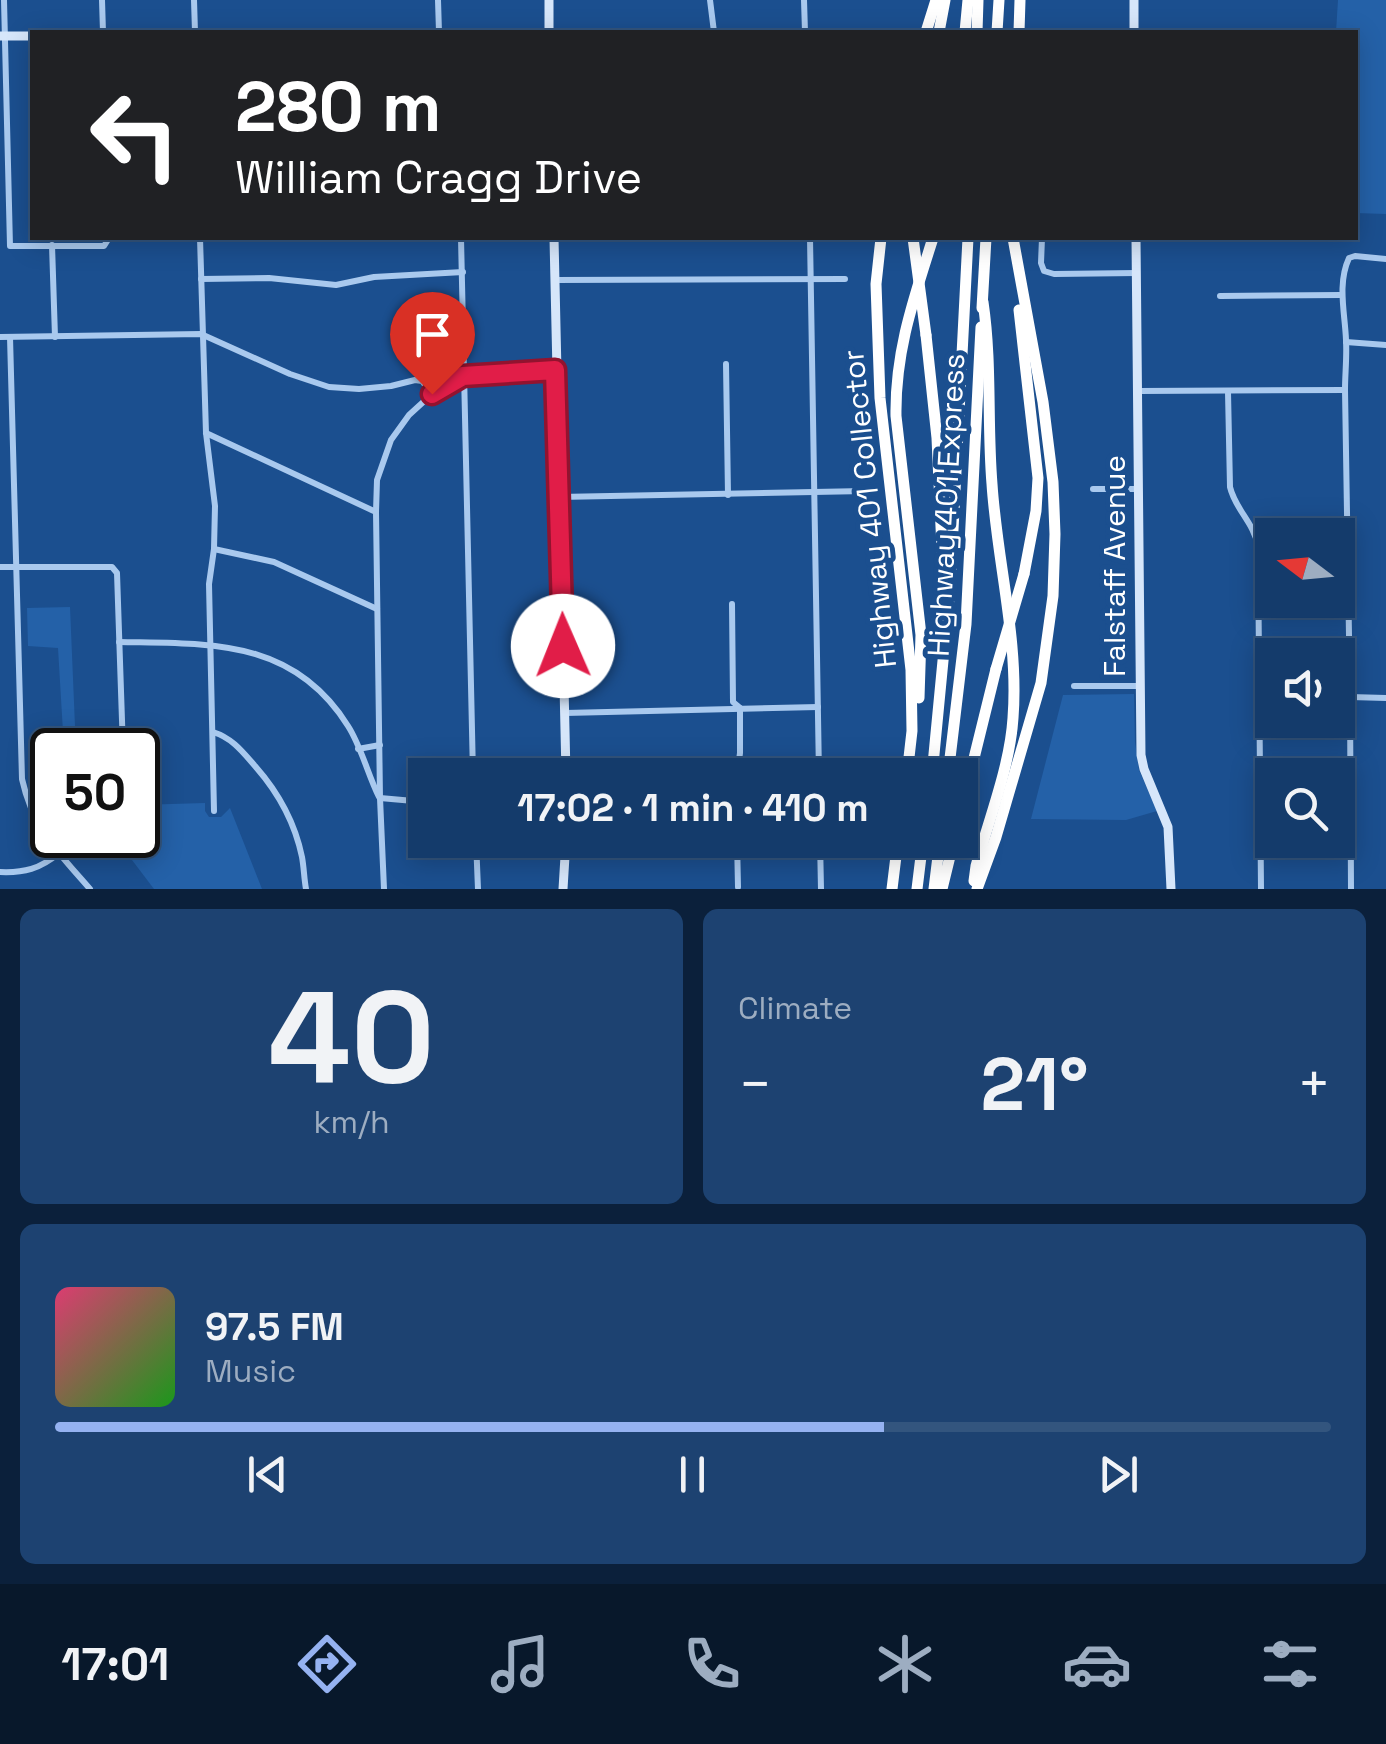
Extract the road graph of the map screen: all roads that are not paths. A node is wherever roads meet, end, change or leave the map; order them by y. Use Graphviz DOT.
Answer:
graph roads {
  1 [pos="4,0"];
  2 [pos="102,0"];
  3 [pos="194,0"];
  4 [pos="438,0"];
  5 [pos="549,0"];
  6 [pos="710,0"];
  7 [pos="804,0"];
  8 [pos="936,0"];
  9 [pos="945,0"];
  10 [pos="968,0"];
  11 [pos="978,0"];
  12 [pos="999,0"];
  13 [pos="1020,0"];
  14 [pos="1134,0"];
  15 [pos="103,30"];
  16 [pos="196,30"];
  17 [pos="439,30"];
  18 [pos="550,30"];
  19 [pos="714,30"];
  20 [pos="805,30"];
  21 [pos="927,30"];
  22 [pos="938,30"];
  23 [pos="965,30"];
  24 [pos="977,30"];
  25 [pos="998,30"];
  26 [pos="1019,30"];
  27 [pos="1134,30"];
  28 [pos="2,36"];
  29 [pos="30,36"];
  30 [pos="108,240"];
  31 [pos="200,240"];
  32 [pos="461,240"];
  33 [pos="554,240"];
  34 [pos="810,240"];
  35 [pos="881,240"];
  36 [pos="913,240"];
  37 [pos="932,240"];
  38 [pos="968,240"];
  39 [pos="986,240"];
  40 [pos="1042,240"];
  41 [pos="1136,240"];
  42 [pos="1013,242"];
  43 [pos="52,245"];
  44 [pos="1386,259"];
  45 [pos="462,272"];
  46 [pos="1137,272"];
  47 [pos="811,278"];
  48 [pos="201,279"];
  49 [pos="845,279"];
  50 [pos="555,280"];
  51 [pos="1342,295"];
  52 [pos="1220,296"];
  53 [pos="982,302"];
  54 [pos="202,334"];
  55 [pos="10,336"];
  56 [pos="0,337"];
  57 [pos="55,337"];
  58 [pos="1346,342"];
  59 [pos="1386,345"];
  60 [pos="726,364"];
  61 [pos="555,370"];
  62 [pos="463,376"];
  63 [pos="1345,390"];
  64 [pos="1139,391"];
  65 [pos="1228,392"];
  66 [pos="432,394"];
  67 [pos="206,433"];
  68 [pos="1093,489"];
  69 [pos="1138,489"];
  70 [pos="814,492"];
  71 [pos="865,492"];
  72 [pos="728,495"];
  73 [pos="559,498"];
  74 [pos="376,512"];
  75 [pos="214,549"];
  76 [pos="0,568"];
  77 [pos="16,568"];
  78 [pos="732,604"];
  79 [pos="378,610"];
  80 [pos="946,637"];
  81 [pos="1349,638"];
  82 [pos="118,642"];
  83 [pos="209,644"];
  84 [pos="1074,686"];
  85 [pos="1140,686"];
  86 [pos="1355,697"];
  87 [pos="1386,698"];
  88 [pos="818,707"];
  89 [pos="740,708"];
  90 [pos="564,712"];
  91 [pos="122,728"];
  92 [pos="912,731"];
  93 [pos="213,732"];
  94 [pos="1350,738"];
  95 [pos="380,744"];
  96 [pos="358,750"];
  97 [pos="473,758"];
  98 [pos="565,758"];
  99 [pos="739,758"];
  100 [pos="820,758"];
  101 [pos="908,758"];
  102 [pos="934,758"];
  103 [pos="950,758"];
  104 [pos="974,758"];
  105 [pos="380,798"];
  106 [pos="408,800"];
  107 [pos="30,806"];
  108 [pos="214,811"];
  109 [pos="52,858"];
  110 [pos="62,858"];
  111 [pos="477,858"];
  112 [pos="565,858"];
  113 [pos="737,858"];
  114 [pos="820,858"];
  115 [pos="896,858"];
  116 [pos="921,858"];
  117 [pos="938,858"];
  118 [pos="950,858"];
  119 [pos="0,872"];
  120 [pos="738,886"];
  121 [pos="90,889"];
  122 [pos="306,889"];
  123 [pos="384,889"];
  124 [pos="478,889"];
  125 [pos="563,889"];
  126 [pos="821,889"];
  127 [pos="892,889"];
  128 [pos="917,889"];
  129 [pos="934,889"];
  130 [pos="942,889"];
  131 [pos="975,889"];
  132 [pos="1170,889"];
  133 [pos="1260,889"];
  134 [pos="1351,889"];
  1 -- 28 [label="street"];
  2 -- 15 [label="street"];
  3 -- 16 [label="street"];
  4 -- 17 [label="street"];
  5 -- 18 [label="street"];
  6 -- 19 [label="street"];
  7 -- 20 [label="street"];
  8 -- 21 [label="highway"];
  9 -- 22 [label="highway"];
  10 -- 23 [label="highway"];
  11 -- 24 [label="highway"];
  12 -- 25 [label="highway"];
  13 -- 26 [label="highway"];
  14 -- 27 [label="street"];
  28 -- 29 [label="street"];
  28 -- 43 [label="street"];
  30 -- 43 [label="street"];
  31 -- 48 [label="street"];
  32 -- 45 [label="street"];
  33 -- 50 [label="street"];
  34 -- 47 [label="street"];
  35 -- 92 [label="highway, Highway 401 Collector"];
  36 -- 80 [label="highway, bridge"];
  37 -- 92 [label="highway"];
  38 -- 80 [label="highway, Highway 401 Express"];
  39 -- 53 [label="highway, Highway 401 Express"];
  40 -- 46 [label="street"];
  41 -- 46 [label="street, Falstaff Avenue"];
  42 -- 104 [label="highway, bridge"];
  42 -- 131 [label="highway"];
  43 -- 57 [label="street"];
  44 -- 51 [label="street"];
  45 -- 48 [label="street"];
  45 -- 62 [label="street"];
  46 -- 64 [label="street, Falstaff Avenue"];
  47 -- 49 [label="street"];
  47 -- 50 [label="street"];
  47 -- 70 [label="street"];
  48 -- 54 [label="street"];
  50 -- 61 [label="street"];
  51 -- 52 [label="street"];
  51 -- 58 [label="street"];
  53 -- 103 [label="highway, Highway 401 Express"];
  53 -- 131 [label="highway"];
  54 -- 57 [label="street"];
  54 -- 66 [label="street"];
  54 -- 67 [label="street"];
  55 -- 56 [label="street"];
  55 -- 57 [label="street"];
  55 -- 77 [label="street"];
  58 -- 59 [label="street"];
  58 -- 63 [label="street"];
  60 -- 72 [label="street"];
  61 -- 62 [label="street"];
  61 -- 73 [label="street"];
  62 -- 66 [label="street"];
  62 -- 97 [label="street"];
  63 -- 65 [label="street"];
  63 -- 81 [label="street"];
  64 -- 65 [label="street"];
  64 -- 69 [label="street, Falstaff Avenue"];
  65 -- 133 [label="street"];
  66 -- 74 [label="street"];
  67 -- 74 [label="street"];
  67 -- 75 [label="street"];
  68 -- 69 [label="street"];
  69 -- 85 [label="street, Falstaff Avenue"];
  70 -- 71 [label="street"];
  70 -- 72 [label="street"];
  70 -- 88 [label="street"];
  72 -- 73 [label="street"];
  73 -- 90 [label="street"];
  74 -- 79 [label="street"];
  75 -- 79 [label="street"];
  75 -- 83 [label="street"];
  76 -- 77 [label="street"];
  77 -- 82 [label="street"];
  77 -- 107 [label="street"];
  78 -- 89 [label="street"];
  79 -- 95 [label="street"];
  80 -- 102 [label="highway, Highway 401 Express"];
  82 -- 83 [label="street"];
  82 -- 91 [label="street"];
  83 -- 93 [label="street"];
  83 -- 96 [label="street"];
  84 -- 85 [label="street"];
  85 -- 132 [label="street, Falstaff Avenue"];
  86 -- 87 [label="street"];
  88 -- 89 [label="street"];
  88 -- 100 [label="street"];
  89 -- 90 [label="street"];
  89 -- 99 [label="street"];
  90 -- 98 [label="street"];
  92 -- 101 [label="highway, Highway 401 Collector"];
  93 -- 108 [label="street"];
  93 -- 122 [label="street"];
  94 -- 134 [label="street"];
  95 -- 96 [label="street"];
  95 -- 105 [label="street"];
  96 -- 105 [label="street"];
  105 -- 106 [label="street"];
  105 -- 123 [label="street"];
  109 -- 119 [label="street"];
  110 -- 121 [label="street"];
  111 -- 124 [label="street"];
  112 -- 125 [label="street"];
  113 -- 120 [label="street"];
  114 -- 126 [label="street"];
  115 -- 127 [label="highway"];
  116 -- 128 [label="highway"];
  117 -- 129 [label="highway"];
  118 -- 130 [label="highway"];
}
